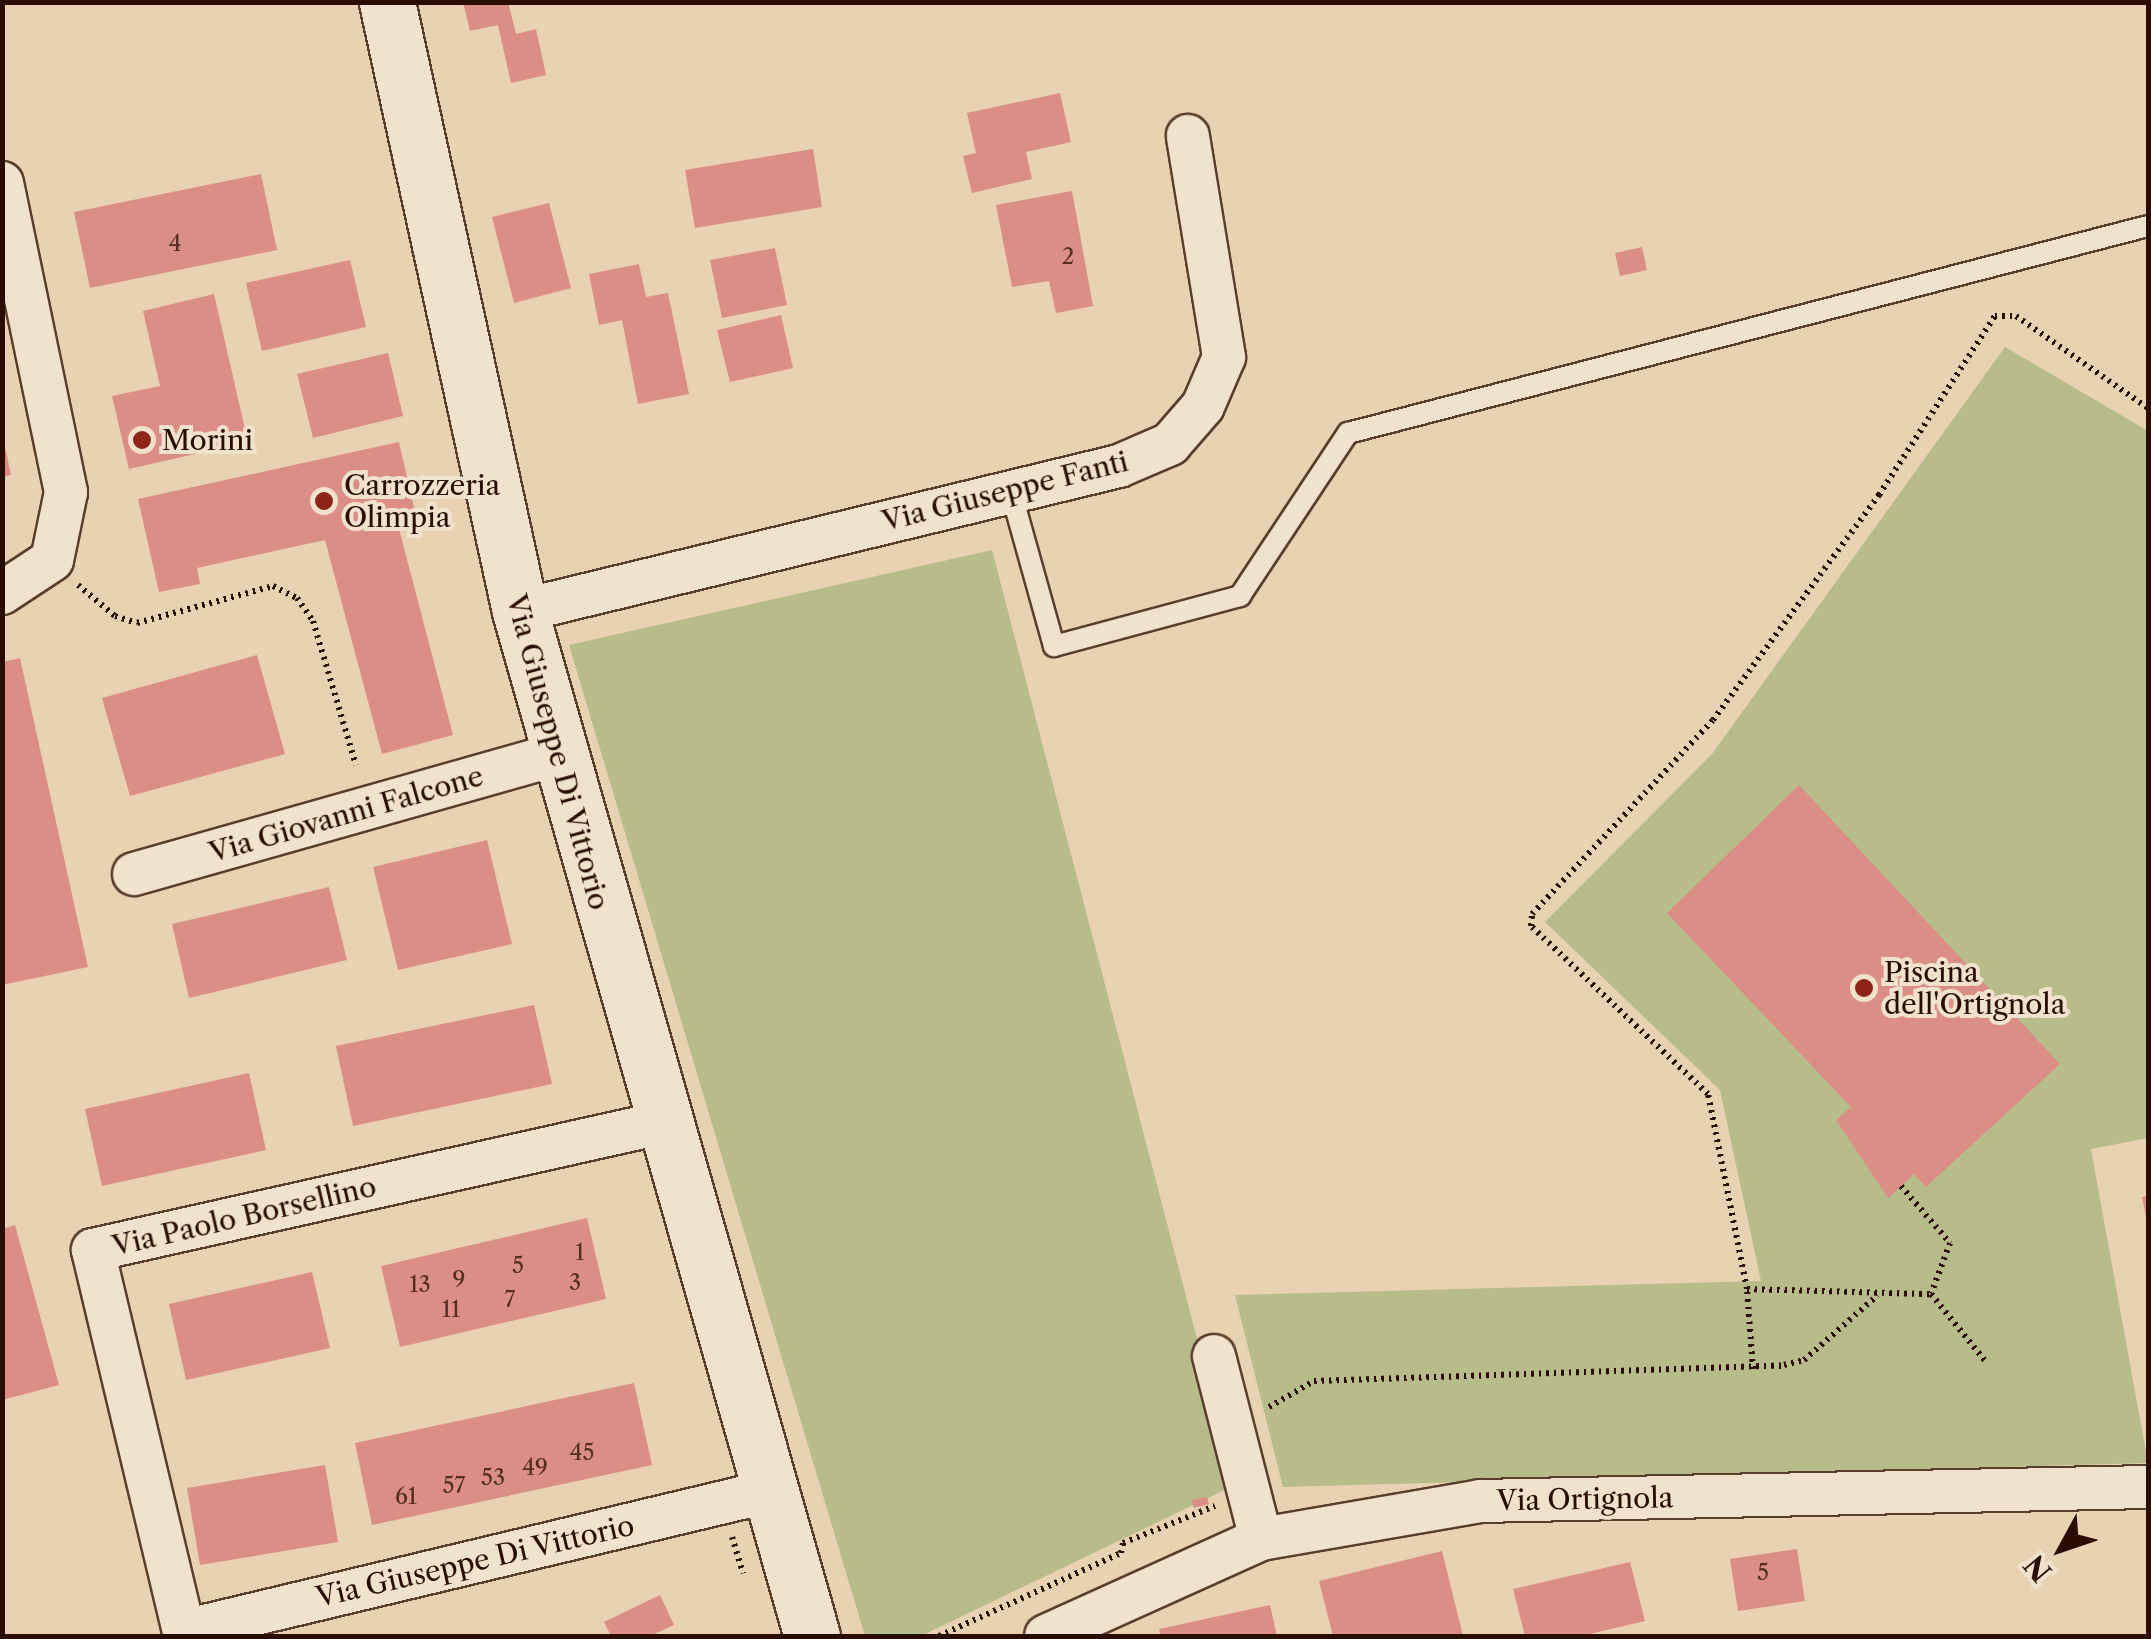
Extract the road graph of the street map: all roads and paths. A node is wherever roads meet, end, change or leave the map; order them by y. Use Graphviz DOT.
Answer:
graph roads {
  1 [pos="387,2"];
  2 [pos="1188,136"];
  3 [pos="2,183"];
  4 [pos="2148,226"];
  5 [pos="2148,408"];
  6 [pos="1011,492"];
  7 [pos="66,574"];
  8 [pos="2,593"];
  9 [pos="520,611"];
  10 [pos="558,754"];
  11 [pos="356,765"];
  12 [pos="134,874"];
  13 [pos="661,1122"];
  14 [pos="1901,1186"];
  15 [pos="1747,1289"];
  16 [pos="1931,1294"];
  17 [pos="1878,1295"];
  18 [pos="1214,1356"];
  19 [pos="1986,1362"];
  20 [pos="1752,1369"];
  21 [pos="1270,1418"];
  22 [pos="1243,1470"];
  23 [pos="2148,1487"];
  24 [pos="766,1492"];
  25 [pos="1261,1539"];
  26 [pos="184,1631"];
  27 [pos="812,1636"];
  28 [pos="939,1636"];
  29 [pos="1046,1636"];
  1 -- 9 [label="main road, Via Giuseppe Di Vittorio"];
  2 -- 6 [label="street, Via Giuseppe Fanti"];
  3 -- 8 [label="street"];
  4 -- 6 [label="lane"];
  5 -- 15 [label="path"];
  6 -- 9 [label="street, Via Giuseppe Fanti"];
  7 -- 11 [label="path"];
  9 -- 10 [label="main road, Via Giuseppe Di Vittorio"];
  10 -- 12 [label="street, Via Giovanni Falcone"];
  10 -- 13 [label="main road, Via Giuseppe Di Vittorio"];
  13 -- 24 [label="main road, Via Giuseppe Di Vittorio"];
  13 -- 26 [label="street, Via Paolo Borsellino"];
  14 -- 16 [label="path"];
  15 -- 17 [label="path"];
  15 -- 20 [label="path"];
  16 -- 17 [label="path"];
  16 -- 19 [label="path"];
  17 -- 20 [label="path"];
  18 -- 22 [label="street"];
  20 -- 21 [label="path"];
  22 -- 25 [label="street"];
  22 -- 28 [label="path"];
  23 -- 25 [label="street, Via Ortignola"];
  24 -- 26 [label="street, Via Giuseppe Di Vittorio"];
  24 -- 27 [label="main road, Via Giuseppe Di Vittorio"];
  25 -- 29 [label="street, Via Ortignola"];
}
